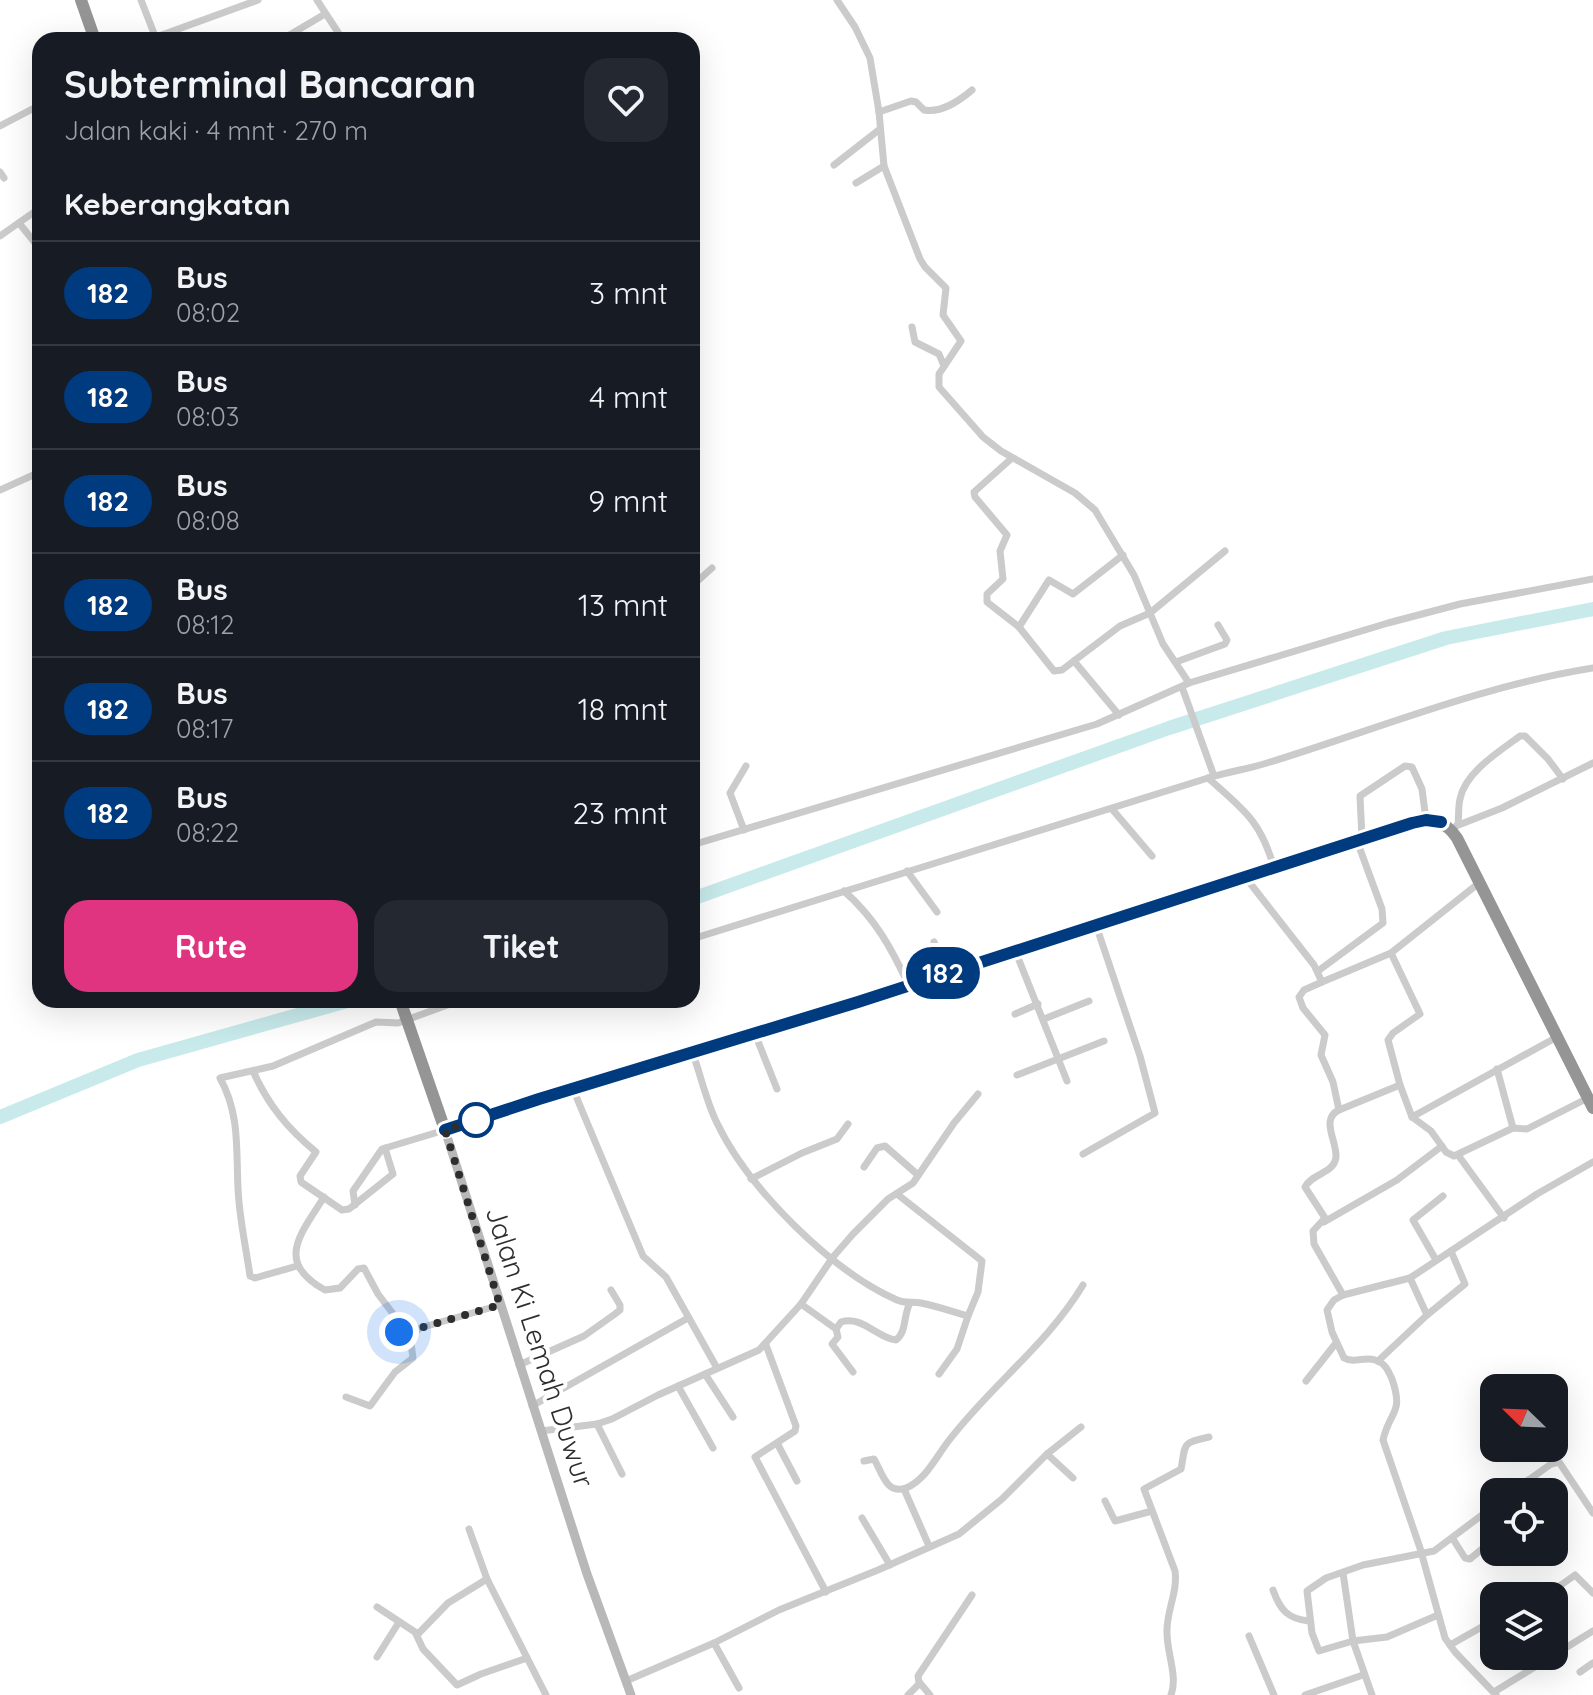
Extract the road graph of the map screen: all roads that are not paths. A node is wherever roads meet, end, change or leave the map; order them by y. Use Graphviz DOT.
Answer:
graph roads {
  1 [pos="81,0"];
  2 [pos="141,0"];
  3 [pos="258,0"];
  4 [pos="317,0"];
  5 [pos="837,0"];
  6 [pos="325,14"];
  7 [pos="92,32"];
  8 [pos="150,32"];
  9 [pos="169,32"];
  10 [pos="295,32"];
  11 [pos="337,32"];
  12 [pos="972,90"];
  13 [pos="32,109"];
  14 [pos="879,112"];
  15 [pos="0,126"];
  16 [pos="880,129"];
  17 [pos="834,165"];
  18 [pos="884,166"];
  19 [pos="856,183"];
  20 [pos="32,214"];
  21 [pos="19,223"];
  22 [pos="2,231"];
  23 [pos="32,239"];
  24 [pos="912,327"];
  25 [pos="944,366"];
  26 [pos="1012,458"];
  27 [pos="32,476"];
  28 [pos="0,490"];
  29 [pos="1225,551"];
  30 [pos="1123,555"];
  31 [pos="712,568"];
  32 [pos="700,579"];
  33 [pos="1593,579"];
  34 [pos="1150,613"];
  35 [pos="1218,625"];
  36 [pos="1019,627"];
  37 [pos="1074,661"];
  38 [pos="1176,662"];
  39 [pos="1593,668"];
  40 [pos="1186,685"];
  41 [pos="1119,715"];
  42 [pos="1593,763"];
  43 [pos="746,766"];
  44 [pos="1211,777"];
  45 [pos="1563,779"];
  46 [pos="1112,809"];
  47 [pos="1426,820"];
  48 [pos="1450,825"];
  49 [pos="744,830"];
  50 [pos="1359,840"];
  51 [pos="700,843"];
  52 [pos="1152,856"];
  53 [pos="1274,868"];
  54 [pos="907,871"];
  55 [pos="1246,878"];
  56 [pos="1479,883"];
  57 [pos="844,891"];
  58 [pos="937,912"];
  59 [pos="1096,925"];
  60 [pos="700,936"];
  61 [pos="934,942"];
  62 [pos="1015,950"];
  63 [pos="1391,953"];
  64 [pos="947,971"];
  65 [pos="1318,971"];
  66 [pos="1322,982"];
  67 [pos="909,986"];
  68 [pos="1089,1001"];
  69 [pos="1038,1004"];
  70 [pos="402,1008"];
  71 [pos="435,1008"];
  72 [pos="1015,1014"];
  73 [pos="405,1017"];
  74 [pos="1044,1019"];
  75 [pos="755,1034"];
  76 [pos="1557,1037"];
  77 [pos="1104,1041"];
  78 [pos="693,1054"];
  79 [pos="1060,1057"];
  80 [pos="1497,1069"];
  81 [pos="253,1071"];
  82 [pos="1017,1075"];
  83 [pos="1067,1081"];
  84 [pos="1400,1085"];
  85 [pos="573,1089"];
  86 [pos="777,1089"];
  87 [pos="978,1094"];
  88 [pos="1590,1103"];
  89 [pos="1339,1110"];
  90 [pos="1412,1117"];
  91 [pos="848,1124"];
  92 [pos="1513,1128"];
  93 [pos="445,1130"];
  94 [pos="1442,1146"];
  95 [pos="385,1148"];
  96 [pos="1083,1154"];
  97 [pos="1458,1155"];
  98 [pos="1593,1162"];
  99 [pos="864,1167"];
  100 [pos="918,1175"];
  101 [pos="751,1179"];
  102 [pos="897,1194"];
  103 [pos="1443,1196"];
  104 [pos="324,1197"];
  105 [pos="355,1205"];
  106 [pos="1504,1218"];
  107 [pos="1324,1222"];
  108 [pos="1451,1251"];
  109 [pos="833,1257"];
  110 [pos="1436,1260"];
  111 [pos="297,1266"];
  112 [pos="1410,1278"];
  113 [pos="1083,1285"];
  114 [pos="611,1290"];
  115 [pos="1343,1295"];
  116 [pos="910,1303"];
  117 [pos="801,1304"];
  118 [pos="500,1305"];
  119 [pos="1427,1315"];
  120 [pos="968,1316"];
  121 [pos="688,1318"];
  122 [pos="836,1329"];
  123 [pos="385,1334"];
  124 [pos="409,1334"];
  125 [pos="1336,1343"];
  126 [pos="766,1345"];
  127 [pos="1378,1361"];
  128 [pos="519,1365"];
  129 [pos="717,1368"];
  130 [pos="853,1372"];
  131 [pos="705,1374"];
  132 [pos="939,1374"];
  133 [pos="1306,1381"];
  134 [pos="678,1386"];
  135 [pos="346,1397"];
  136 [pos="532,1406"];
  137 [pos="733,1417"];
  138 [pos="597,1424"];
  139 [pos="1081,1427"];
  140 [pos="541,1431"];
  141 [pos="1209,1437"];
  142 [pos="777,1443"];
  143 [pos="713,1448"];
  144 [pos="1047,1454"];
  145 [pos="864,1461"];
  146 [pos="622,1474"];
  147 [pos="1073,1478"];
  148 [pos="1531,1478"];
  149 [pos="797,1481"];
  150 [pos="904,1489"];
  151 [pos="1105,1501"];
  152 [pos="1152,1511"];
  153 [pos="1593,1513"];
  154 [pos="1480,1517"];
  155 [pos="862,1518"];
  156 [pos="469,1529"];
  157 [pos="1453,1539"];
  158 [pos="929,1546"];
  159 [pos="1480,1551"];
  160 [pos="1422,1555"];
  161 [pos="890,1565"];
  162 [pos="1343,1573"];
  163 [pos="487,1579"];
  164 [pos="1565,1582"];
  165 [pos="1273,1590"];
  166 [pos="826,1592"];
  167 [pos="1593,1593"];
  168 [pos="972,1595"];
  169 [pos="377,1607"];
  170 [pos="1438,1615"];
  171 [pos="1309,1621"];
  172 [pos="399,1622"];
  173 [pos="1480,1628"];
  174 [pos="1593,1631"];
  175 [pos="416,1634"];
  176 [pos="1249,1636"];
  177 [pos="1353,1641"];
  178 [pos="714,1643"];
  179 [pos="1450,1645"];
  180 [pos="377,1657"];
  181 [pos="527,1658"];
  182 [pos="1593,1663"];
  183 [pos="1580,1672"];
  184 [pos="1363,1675"];
  185 [pos="626,1681"];
  186 [pos="919,1683"];
  187 [pos="739,1688"];
  188 [pos="1495,1694"];
  189 [pos="546,1695"];
  190 [pos="631,1695"];
  191 [pos="908,1695"];
  192 [pos="930,1695"];
  193 [pos="1171,1695"];
  194 [pos="1274,1695"];
  195 [pos="1305,1695"];
  196 [pos="1372,1695"];
  1 -- 7 [label="highway"];
  2 -- 8 [label="street"];
  3 -- 9 [label="street"];
  4 -- 6 [label="street"];
  5 -- 14 [label="street"];
  6 -- 10 [label="street"];
  6 -- 11 [label="street"];
  12 -- 14 [label="street"];
  13 -- 15 [label="street"];
  14 -- 16 [label="street"];
  16 -- 17 [label="street"];
  16 -- 18 [label="street"];
  18 -- 19 [label="street"];
  18 -- 25 [label="street"];
  20 -- 21 [label="street"];
  21 -- 22 [label="street"];
  21 -- 23 [label="street"];
  24 -- 25 [label="street"];
  25 -- 26 [label="street"];
  26 -- 30 [label="street"];
  26 -- 36 [label="street"];
  27 -- 28 [label="street"];
  29 -- 34 [label="street"];
  30 -- 34 [label="street"];
  30 -- 36 [label="street"];
  31 -- 32 [label="street"];
  33 -- 40 [label="street"];
  34 -- 37 [label="street"];
  34 -- 38 [label="street"];
  35 -- 38 [label="street"];
  36 -- 37 [label="street"];
  37 -- 41 [label="street"];
  38 -- 40 [label="street"];
  39 -- 44 [label="street"];
  40 -- 41 [label="street"];
  40 -- 44 [label="street"];
  41 -- 49 [label="street"];
  42 -- 45 [label="street"];
  43 -- 49 [label="street"];
  44 -- 46 [label="street"];
  44 -- 53 [label="street"];
  45 -- 48 [label="street"];
  45 -- 48 [label="street"];
  46 -- 52 [label="street"];
  46 -- 54 [label="street"];
  47 -- 48 [label="highway"];
  47 -- 50 [label="highway"];
  47 -- 50 [label="street"];
  48 -- 56 [label="highway"];
  49 -- 51 [label="street"];
  50 -- 53 [label="highway"];
  50 -- 65 [label="street"];
  53 -- 55 [label="highway"];
  54 -- 57 [label="street"];
  54 -- 58 [label="street"];
  55 -- 59 [label="highway"];
  55 -- 65 [label="street"];
  56 -- 63 [label="street"];
  56 -- 76 [label="highway"];
  57 -- 60 [label="street"];
  57 -- 67 [label="street"];
  59 -- 62 [label="highway"];
  59 -- 96 [label="street"];
  61 -- 64 [label="street"];
  62 -- 64 [label="highway"];
  62 -- 69 [label="street"];
  63 -- 66 [label="street"];
  63 -- 84 [label="street"];
  64 -- 67 [label="highway"];
  65 -- 66 [label="street"];
  66 -- 89 [label="street"];
  67 -- 75 [label="highway"];
  68 -- 74 [label="street"];
  69 -- 72 [label="street"];
  69 -- 74 [label="street"];
  70 -- 73 [label="highway, Jalan Ki Lemah Duwur"];
  71 -- 73 [label="street"];
  73 -- 81 [label="street"];
  73 -- 93 [label="highway, Jalan Ki Lemah Duwur"];
  74 -- 79 [label="street"];
  75 -- 78 [label="highway"];
  75 -- 86 [label="street"];
  76 -- 80 [label="street"];
  76 -- 88 [label="highway"];
  77 -- 79 [label="street"];
  78 -- 85 [label="highway"];
  78 -- 101 [label="street"];
  79 -- 82 [label="street"];
  79 -- 83 [label="street"];
  80 -- 90 [label="street"];
  80 -- 92 [label="street"];
  81 -- 104 [label="street"];
  81 -- 111 [label="street"];
  84 -- 89 [label="street"];
  84 -- 90 [label="street"];
  85 -- 93 [label="highway"];
  85 -- 121 [label="street"];
  87 -- 100 [label="street"];
  88 -- 92 [label="street"];
  89 -- 107 [label="street"];
  90 -- 94 [label="street"];
  91 -- 101 [label="street"];
  92 -- 97 [label="street"];
  93 -- 95 [label="street"];
  93 -- 118 [label="main road, Jalan Ki Lemah Duwur"];
  94 -- 97 [label="street"];
  94 -- 107 [label="street"];
  95 -- 105 [label="street"];
  95 -- 105 [label="street"];
  97 -- 106 [label="street"];
  98 -- 106 [label="street"];
  99 -- 100 [label="street"];
  100 -- 102 [label="street"];
  101 -- 109 [label="street"];
  102 -- 109 [label="street"];
  102 -- 120 [label="street"];
  103 -- 110 [label="street"];
  104 -- 105 [label="street"];
  104 -- 111 [label="street"];
  106 -- 108 [label="street"];
  107 -- 115 [label="street"];
  108 -- 110 [label="street"];
  108 -- 119 [label="street"];
  109 -- 116 [label="street"];
  109 -- 117 [label="street"];
  110 -- 112 [label="street"];
  111 -- 124 [label="street"];
  112 -- 115 [label="street"];
  112 -- 119 [label="street"];
  113 -- 150 [label="street"];
  114 -- 128 [label="street"];
  115 -- 125 [label="street"];
  116 -- 120 [label="street"];
  116 -- 122 [label="street"];
  117 -- 122 [label="street"];
  117 -- 126 [label="street"];
  118 -- 124 [label="street"];
  118 -- 128 [label="main road, Jalan Ki Lemah Duwur"];
  119 -- 127 [label="street"];
  120 -- 132 [label="street"];
  121 -- 129 [label="street"];
  121 -- 136 [label="street"];
  122 -- 130 [label="street"];
  123 -- 124 [label="street"];
  124 -- 135 [label="street"];
  125 -- 127 [label="street"];
  125 -- 133 [label="street"];
  126 -- 129 [label="street"];
  126 -- 142 [label="street"];
  127 -- 160 [label="street"];
  128 -- 136 [label="main road, Jalan Ki Lemah Duwur"];
  129 -- 131 [label="street"];
  131 -- 134 [label="street"];
  131 -- 137 [label="street"];
  134 -- 138 [label="street"];
  134 -- 143 [label="street"];
  136 -- 140 [label="main road, Jalan Ki Lemah Duwur"];
  138 -- 140 [label="street"];
  138 -- 146 [label="street"];
  139 -- 144 [label="street"];
  140 -- 185 [label="main road, Jalan Ki Lemah Duwur"];
  141 -- 152 [label="street"];
  142 -- 149 [label="street"];
  142 -- 166 [label="street"];
  144 -- 147 [label="street"];
  144 -- 158 [label="street"];
  145 -- 150 [label="street"];
  148 -- 153 [label="street"];
  150 -- 158 [label="street"];
  151 -- 152 [label="street"];
  152 -- 193 [label="street"];
  154 -- 157 [label="street"];
  155 -- 161 [label="street"];
  156 -- 163 [label="street"];
  157 -- 159 [label="street"];
  157 -- 160 [label="street"];
  158 -- 161 [label="street"];
  160 -- 162 [label="street"];
  160 -- 170 [label="street"];
  161 -- 166 [label="street"];
  162 -- 171 [label="street"];
  162 -- 177 [label="street"];
  163 -- 175 [label="street"];
  163 -- 181 [label="street"];
  164 -- 167 [label="street"];
  165 -- 171 [label="street"];
  166 -- 178 [label="street"];
  168 -- 186 [label="street"];
  169 -- 172 [label="street"];
  170 -- 177 [label="street"];
  170 -- 179 [label="street"];
  171 -- 177 [label="street"];
  172 -- 175 [label="street"];
  172 -- 180 [label="street"];
  173 -- 179 [label="street"];
  174 -- 188 [label="street"];
  175 -- 181 [label="street"];
  176 -- 194 [label="street"];
  177 -- 184 [label="street"];
  178 -- 185 [label="street"];
  178 -- 187 [label="street"];
  179 -- 188 [label="street"];
  181 -- 189 [label="street"];
  182 -- 183 [label="street"];
  184 -- 195 [label="street"];
  184 -- 196 [label="street"];
  185 -- 190 [label="main road, Jalan Ki Lemah Duwur"];
  186 -- 191 [label="street"];
  186 -- 192 [label="street"];
}
